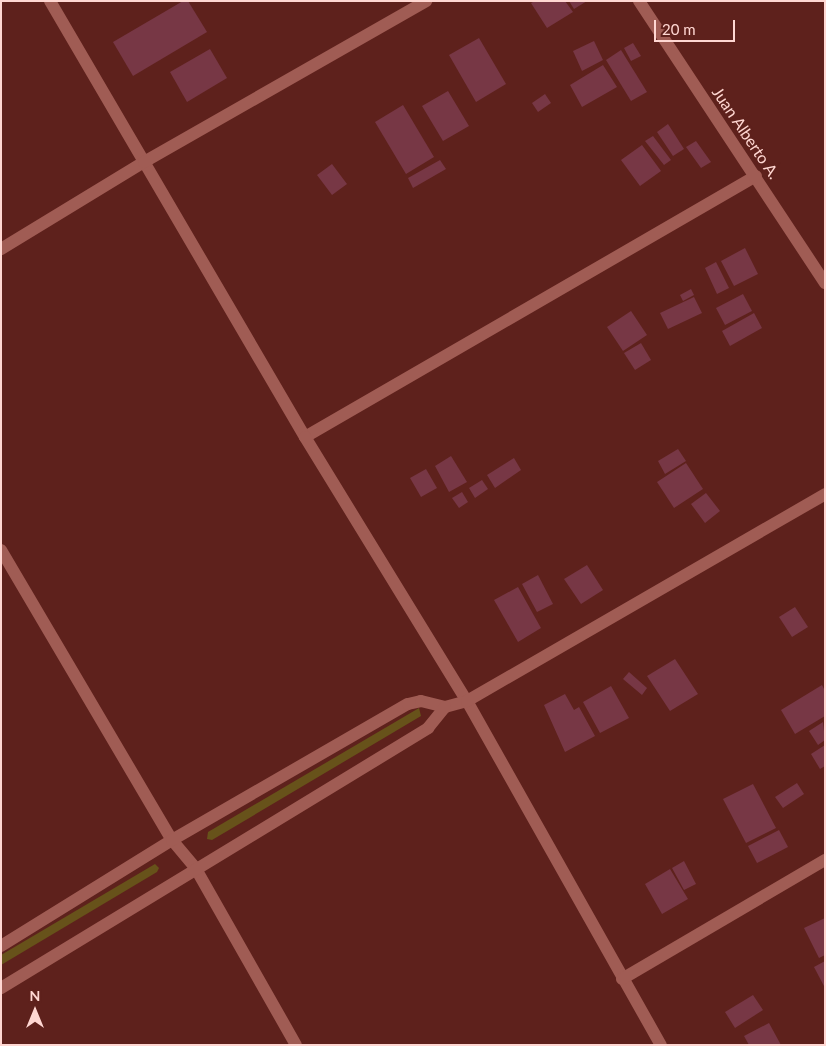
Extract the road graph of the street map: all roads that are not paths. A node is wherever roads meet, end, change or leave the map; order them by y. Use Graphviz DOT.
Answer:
graph roads {
  1 [pos="50,1"];
  2 [pos="426,1"];
  3 [pos="639,1"];
  4 [pos="144,162"];
  5 [pos="756,176"];
  6 [pos="1,249"];
  7 [pos="825,283"];
  8 [pos="305,437"];
  9 [pos="825,494"];
  10 [pos="1,550"];
  11 [pos="467,701"];
  12 [pos="445,707"];
  13 [pos="172,840"];
  14 [pos="825,860"];
  15 [pos="196,869"];
  16 [pos="1,946"];
  17 [pos="622,979"];
  18 [pos="1,988"];
  19 [pos="296,1045"];
  20 [pos="661,1045"];
  1 -- 4 [label="street"];
  2 -- 4 [label="street"];
  3 -- 5 [label="street, Juan Alberto A."];
  4 -- 6 [label="street"];
  4 -- 8 [label="street"];
  5 -- 7 [label="street, Juan Alberto A."];
  5 -- 8 [label="street"];
  8 -- 11 [label="street"];
  9 -- 11 [label="street"];
  10 -- 13 [label="street"];
  11 -- 12 [label="street"];
  11 -- 17 [label="street"];
  12 -- 13 [label="street"];
  12 -- 15 [label="street"];
  13 -- 15 [label="street"];
  13 -- 16 [label="street"];
  14 -- 17 [label="street"];
  15 -- 18 [label="street"];
  15 -- 19 [label="street"];
  17 -- 20 [label="street"];
}
